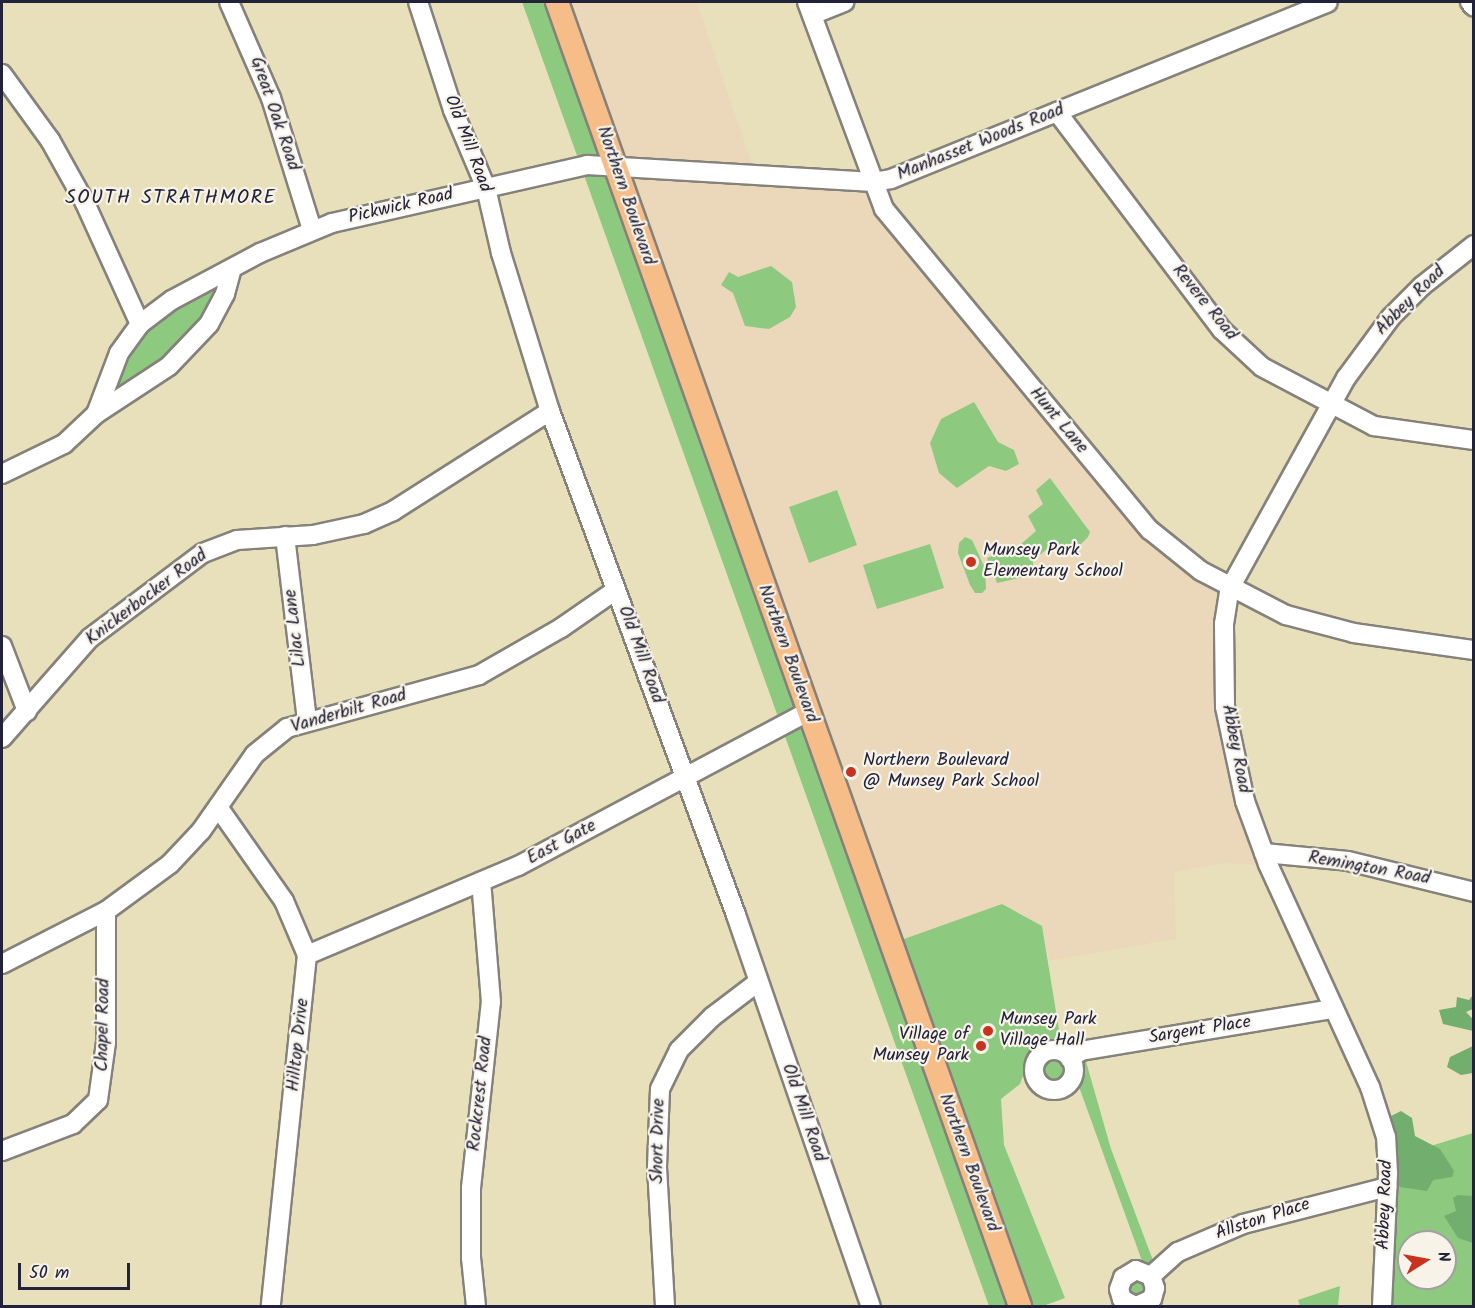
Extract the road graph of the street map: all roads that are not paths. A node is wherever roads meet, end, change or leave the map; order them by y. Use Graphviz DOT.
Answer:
graph roads {
  1 [pos="229,2"];
  2 [pos="418,2"];
  3 [pos="557,2"];
  4 [pos="844,2"];
  5 [pos="1328,2"];
  6 [pos="1470,2"];
  7 [pos="1473,7"];
  8 [pos="809,8"];
  9 [pos="2,74"];
  10 [pos="1057,112"];
  11 [pos="615,168"];
  12 [pos="873,182"];
  13 [pos="486,188"];
  14 [pos="312,230"];
  15 [pos="1473,245"];
  16 [pos="231,271"];
  17 [pos="140,324"];
  18 [pos="1330,406"];
  19 [pos="550,411"];
  20 [pos="96,414"];
  21 [pos="1473,440"];
  22 [pos="2,474"];
  23 [pos="285,536"];
  24 [pos="1230,588"];
  25 [pos="616,590"];
  26 [pos="2,646"];
  27 [pos="1473,650"];
  28 [pos="27,711"];
  29 [pos="808,712"];
  30 [pos="308,720"];
  31 [pos="2,738"];
  32 [pos="685,778"];
  33 [pos="218,807"];
  34 [pos="1264,853"];
  35 [pos="481,881"];
  36 [pos="1473,892"];
  37 [pos="106,910"];
  38 [pos="307,955"];
  39 [pos="2,964"];
  40 [pos="759,981"];
  41 [pos="1332,1009"];
  42 [pos="1070,1059"];
  43 [pos="2,1151"];
  44 [pos="1387,1188"];
  45 [pos="1150,1276"];
  46 [pos="271,1306"];
  47 [pos="476,1306"];
  48 [pos="665,1306"];
  49 [pos="871,1306"];
  50 [pos="1020,1306"];
  51 [pos="1136,1306"];
  52 [pos="1382,1306"];
  1 -- 14 [label="street, Great Oak Road"];
  2 -- 13 [label="street, Old Mill Road"];
  3 -- 11 [label="main road, Northern Boulevard"];
  4 -- 8 [label="street"];
  5 -- 10 [label="street, Manhasset Woods Road"];
  6 -- 7 [label="street"];
  8 -- 12 [label="street, Hunt Lane"];
  9 -- 17 [label="street"];
  10 -- 12 [label="street, Manhasset Woods Road"];
  10 -- 18 [label="street, Revere Road"];
  11 -- 12 [label="street, Manhasset Woods Road"];
  11 -- 13 [label="street, Pickwick Road"];
  11 -- 29 [label="main road, Northern Boulevard"];
  12 -- 24 [label="street, Hunt Lane"];
  13 -- 14 [label="street, Pickwick Road"];
  13 -- 19 [label="street, Old Mill Road"];
  14 -- 16 [label="street, Pickwick Road"];
  15 -- 18 [label="street, Abbey Road"];
  16 -- 17 [label="street, Pickwick Road"];
  16 -- 20 [label="street, Pickwick Road"];
  17 -- 20 [label="street, Pickwick Road"];
  18 -- 21 [label="street, Revere Road"];
  18 -- 24 [label="street, Abbey Road"];
  19 -- 23 [label="street, Knickerbocker Road"];
  19 -- 25 [label="street, Old Mill Road"];
  20 -- 22 [label="street, Pickwick Road"];
  23 -- 28 [label="street, Knickerbocker Road"];
  23 -- 30 [label="street, Lilac Lane"];
  24 -- 27 [label="street, Hunt Lane"];
  24 -- 34 [label="street, Abbey Road"];
  25 -- 30 [label="street, Vanderbilt Road"];
  25 -- 32 [label="street, Old Mill Road"];
  26 -- 28 [label="street"];
  28 -- 31 [label="street, Knickerbocker Road"];
  29 -- 32 [label="street, East Gate"];
  29 -- 50 [label="main road, Northern Boulevard"];
  30 -- 33 [label="street, Vanderbilt Road"];
  32 -- 35 [label="street, East Gate"];
  32 -- 40 [label="street, Old Mill Road"];
  33 -- 37 [label="street, Vanderbilt Road"];
  33 -- 38 [label="street, Hilltop Drive"];
  34 -- 36 [label="street, Remington Road"];
  34 -- 41 [label="street, Abbey Road"];
  35 -- 38 [label="street, East Gate"];
  35 -- 47 [label="street, Rockcrest Road"];
  37 -- 39 [label="street, Vanderbilt Road"];
  37 -- 43 [label="street, Chapel Road"];
  38 -- 46 [label="street, Hilltop Drive"];
  40 -- 48 [label="street, Short Drive"];
  40 -- 49 [label="street, Old Mill Road"];
  41 -- 42 [label="street, Sargent Place"];
  41 -- 44 [label="street, Abbey Road"];
  44 -- 45 [label="street, Allston Place"];
  44 -- 52 [label="street, Abbey Road"];
  45 -- 51 [label="street"];
  45 -- 51 [label="street"];
}
